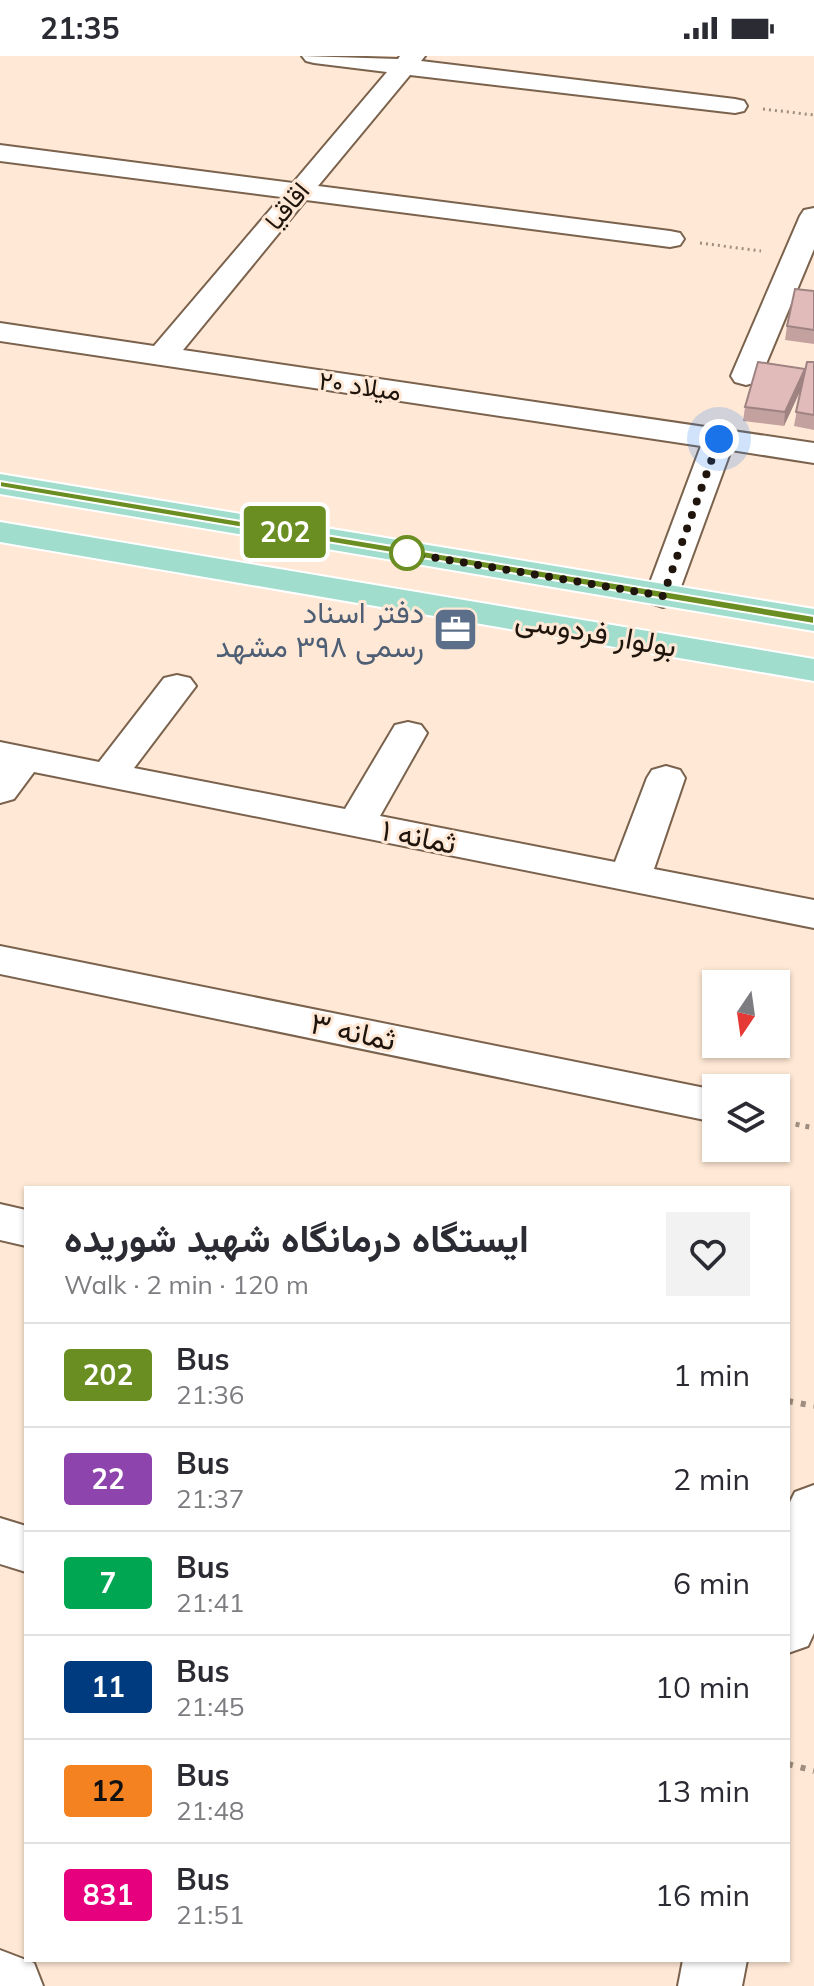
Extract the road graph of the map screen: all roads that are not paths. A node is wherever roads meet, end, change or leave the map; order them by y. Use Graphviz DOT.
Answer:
graph roads {
  1 [pos="314,56"];
  2 [pos="408,61"];
  3 [pos="735,106"];
  4 [pos="0,153"];
  5 [pos="300,191"];
  6 [pos="814,216"];
  7 [pos="670,239"];
  8 [pos="0,332"];
  9 [pos="162,356"];
  10 [pos="746,376"];
  11 [pos="719,439"];
  12 [pos="814,453"];
  13 [pos="0,484"];
  14 [pos="0,532"];
  15 [pos="663,596"];
  16 [pos="814,620"];
  17 [pos="814,670"];
  18 [pos="177,686"];
  19 [pos="408,733"];
  20 [pos="12,756"];
  21 [pos="108,776"];
  22 [pos="666,778"];
  23 [pos="0,791"];
  24 [pos="356,824"];
  25 [pos="630,878"];
  26 [pos="814,914"];
  27 [pos="0,960"];
  28 [pos="702,1103"];
  29 [pos="0,1222"];
  30 [pos="24,1228"];
  31 [pos="814,1508"];
  32 [pos="0,1541"];
  33 [pos="24,1548"];
  34 [pos="790,1619"];
  35 [pos="715,1962"];
  36 [pos="0,1982"];
  37 [pos="11,1986"];
  38 [pos="710,1986"];
  1 -- 2 [label="street"];
  2 -- 3 [label="street"];
  2 -- 5 [label="street, اقاقیا"];
  4 -- 5 [label="street"];
  5 -- 7 [label="street"];
  5 -- 9 [label="street, اقاقیا"];
  6 -- 10 [label="street"];
  8 -- 9 [label="street, میلاد ۲۰"];
  9 -- 11 [label="street, میلاد ۲۰"];
  11 -- 12 [label="street, میلاد ۲۰"];
  11 -- 15 [label="street"];
  13 -- 15 [label="main road, بولوار فردوسی"];
  14 -- 17 [label="main road, بولوار فردوسی"];
  15 -- 16 [label="main road, بولوار فردوسی"];
  18 -- 21 [label="street"];
  19 -- 24 [label="street"];
  20 -- 21 [label="street, ثمانه ۱"];
  20 -- 23 [label="street"];
  21 -- 24 [label="street, ثمانه ۱"];
  22 -- 25 [label="street"];
  24 -- 25 [label="street, ثمانه ۱"];
  25 -- 26 [label="street, ثمانه ۱"];
  27 -- 28 [label="street, ثمانه ۳"];
  29 -- 30 [label="street"];
  31 -- 34 [label="street"];
  32 -- 33 [label="street"];
  35 -- 38 [label="street"];
  36 -- 37 [label="street"];
}
